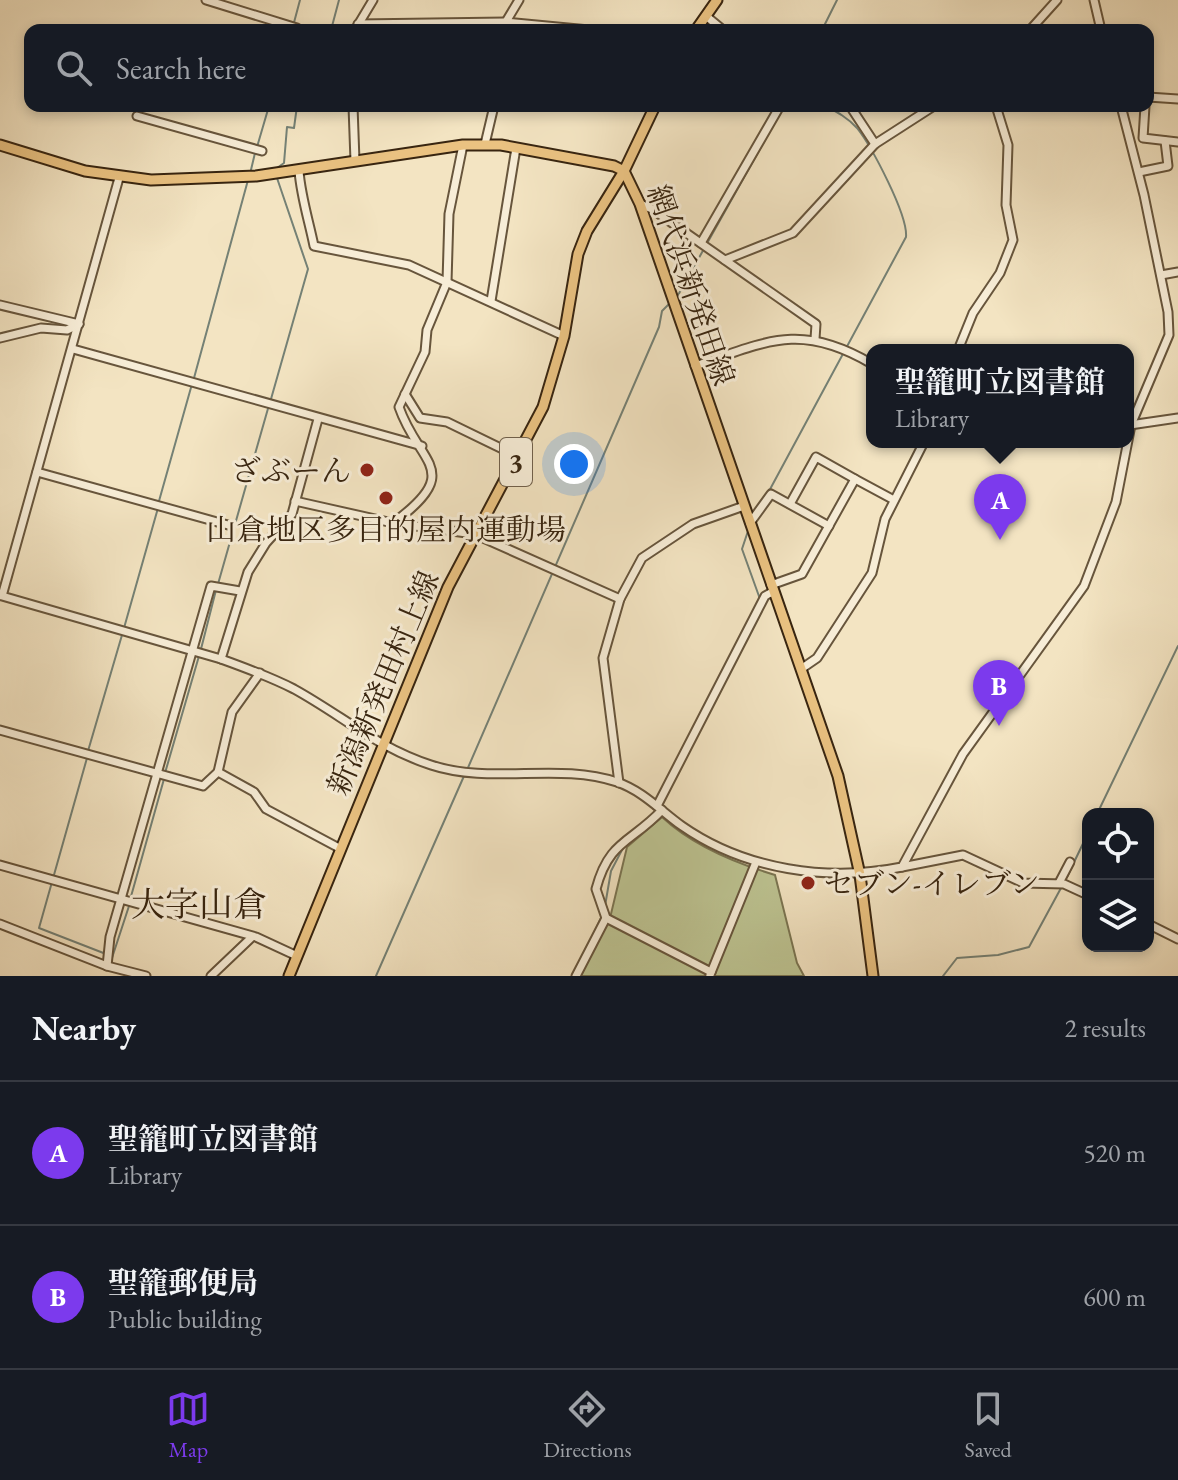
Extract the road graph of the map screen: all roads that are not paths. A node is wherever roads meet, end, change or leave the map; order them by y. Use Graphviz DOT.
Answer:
graph roads {
  1 [pos="206,0"];
  2 [pos="373,0"];
  3 [pos="519,0"];
  4 [pos="717,0"];
  5 [pos="1057,0"];
  6 [pos="1094,0"];
  7 [pos="706,16"];
  8 [pos="284,24"];
  9 [pos="359,24"];
  10 [pos="504,24"];
  11 [pos="700,24"];
  12 [pos="716,24"];
  13 [pos="1035,24"];
  14 [pos="1100,24"];
  15 [pos="1154,97"];
  16 [pos="1178,99"];
  17 [pos="353,112"];
  18 [pos="493,112"];
  19 [pos="652,112"];
  20 [pos="777,112"];
  21 [pos="854,112"];
  22 [pos="925,112"];
  23 [pos="998,112"];
  24 [pos="1123,112"];
  25 [pos="1145,112"];
  26 [pos="137,116"];
  27 [pos="1165,141"];
  28 [pos="1178,142"];
  29 [pos="485,144"];
  30 [pos="875,144"];
  31 [pos="0,145"];
  32 [pos="463,145"];
  33 [pos="516,148"];
  34 [pos="262,151"];
  35 [pos="355,161"];
  36 [pos="299,171"];
  37 [pos="624,171"];
  38 [pos="1139,172"];
  39 [pos="119,178"];
  40 [pos="640,204"];
  41 [pos="701,243"];
  42 [pos="725,260"];
  43 [pos="1178,272"];
  44 [pos="1161,275"];
  45 [pos="447,282"];
  46 [pos="491,301"];
  47 [pos="0,305"];
  48 [pos="79,324"];
  49 [pos="1169,335"];
  50 [pos="564,336"];
  51 [pos="0,338"];
  52 [pos="815,339"];
  53 [pos="1178,339"];
  54 [pos="960,344"];
  55 [pos="73,349"];
  56 [pos="866,360"];
  57 [pos="695,366"];
  58 [pos="405,394"];
  59 [pos="1134,416"];
  60 [pos="1178,418"];
  61 [pos="318,419"];
  62 [pos="1134,424"];
  63 [pos="422,446"];
  64 [pos="921,448"];
  65 [pos="1126,448"];
  66 [pos="519,457"];
  67 [pos="37,472"];
  68 [pos="855,479"];
  69 [pos="894,500"];
  70 [pos="295,501"];
  71 [pos="790,504"];
  72 [pos="744,506"];
  73 [pos="393,523"];
  74 [pos="750,523"];
  75 [pos="228,525"];
  76 [pos="829,526"];
  77 [pos="474,534"];
  78 [pos="773,588"];
  79 [pos="240,591"];
  80 [pos="1,598"];
  81 [pos="620,599"];
  82 [pos="195,650"];
  83 [pos="221,659"];
  84 [pos="801,669"];
  85 [pos="260,673"];
  86 [pos="0,730"];
  87 [pos="383,746"];
  88 [pos="218,772"];
  89 [pos="157,773"];
  90 [pos="619,783"];
  91 [pos="659,808"];
  92 [pos="341,849"];
  93 [pos="756,862"];
  94 [pos="1070,862"];
  95 [pos="0,865"];
  96 [pos="902,867"];
  97 [pos="860,875"];
  98 [pos="1059,883"];
  99 [pos="1082,893"];
  100 [pos="122,900"];
  101 [pos="606,918"];
  102 [pos="0,924"];
  103 [pos="1154,927"];
  104 [pos="252,937"];
  105 [pos="1178,939"];
  106 [pos="297,956"];
  107 [pos="107,966"];
  108 [pos="710,974"];
  109 [pos="146,976"];
  110 [pos="211,976"];
  111 [pos="289,976"];
  112 [pos="576,976"];
  113 [pos="873,976"];
  1 -- 8 [label="street"];
  2 -- 9 [label="street"];
  3 -- 10 [label="street"];
  4 -- 7 [label="main road"];
  5 -- 13 [label="street"];
  6 -- 14 [label="street"];
  7 -- 11 [label="main road"];
  7 -- 12 [label="street"];
  15 -- 16 [label="street"];
  17 -- 35 [label="street"];
  18 -- 29 [label="street"];
  19 -- 37 [label="main road, 新潟新発田村上線 / 3"];
  20 -- 41 [label="street"];
  21 -- 30 [label="street"];
  22 -- 30 [label="street"];
  23 -- 54 [label="street"];
  24 -- 38 [label="street"];
  25 -- 27 [label="street"];
  26 -- 34 [label="street"];
  27 -- 28 [label="street"];
  27 -- 38 [label="street"];
  29 -- 32 [label="main road, 網代浜新発田線"];
  29 -- 33 [label="main road, 網代浜新発田線"];
  30 -- 42 [label="street"];
  31 -- 39 [label="main road, 網代浜新発田線"];
  32 -- 35 [label="main road, 網代浜新発田線"];
  32 -- 45 [label="street"];
  33 -- 37 [label="main road, 網代浜新発田線"];
  33 -- 46 [label="street"];
  35 -- 36 [label="main road, 網代浜新発田線"];
  36 -- 39 [label="main road, 網代浜新発田線"];
  36 -- 45 [label="street"];
  37 -- 40 [label="main road, 網代浜新発田線"];
  37 -- 50 [label="main road, 新潟新発田村上線 / 3"];
  38 -- 44 [label="street"];
  39 -- 48 [label="street"];
  40 -- 41 [label="street"];
  40 -- 57 [label="main road, 網代浜新発田線"];
  41 -- 42 [label="street"];
  42 -- 52 [label="street"];
  43 -- 44 [label="street"];
  44 -- 49 [label="street"];
  45 -- 46 [label="street"];
  45 -- 58 [label="street"];
  46 -- 50 [label="street"];
  47 -- 48 [label="street"];
  48 -- 51 [label="street"];
  48 -- 55 [label="street"];
  49 -- 53 [label="street"];
  49 -- 59 [label="street"];
  50 -- 66 [label="main road, 新潟新発田村上線 / 3"];
  52 -- 56 [label="street"];
  52 -- 57 [label="street"];
  55 -- 61 [label="street"];
  55 -- 67 [label="street"];
  57 -- 72 [label="main road, 網代浜新発田線"];
  58 -- 63 [label="street"];
  58 -- 66 [label="street"];
  60 -- 62 [label="street"];
  61 -- 63 [label="street"];
  61 -- 70 [label="street"];
  63 -- 73 [label="street"];
  64 -- 69 [label="street"];
  65 -- 96 [label="street"];
  66 -- 77 [label="main road, 新潟新発田村上線 / 3"];
  67 -- 75 [label="street"];
  67 -- 80 [label="street"];
  68 -- 69 [label="street"];
  68 -- 71 [label="street"];
  68 -- 76 [label="street"];
  69 -- 84 [label="street"];
  70 -- 73 [label="street"];
  70 -- 79 [label="street"];
  71 -- 74 [label="street"];
  71 -- 76 [label="street"];
  72 -- 74 [label="main road, 網代浜新発田線"];
  72 -- 81 [label="street"];
  73 -- 77 [label="street"];
  74 -- 78 [label="main road, 網代浜新発田線"];
  76 -- 78 [label="street"];
  77 -- 81 [label="street"];
  77 -- 87 [label="main road, 新潟新発田村上線 / 3"];
  78 -- 84 [label="main road, 網代浜新発田線"];
  78 -- 91 [label="street"];
  79 -- 82 [label="street"];
  79 -- 83 [label="street"];
  80 -- 82 [label="street"];
  81 -- 90 [label="street"];
  82 -- 83 [label="street"];
  82 -- 89 [label="street"];
  83 -- 85 [label="street"];
  84 -- 97 [label="main road, 網代浜新発田線"];
  85 -- 87 [label="street"];
  85 -- 88 [label="street"];
  86 -- 89 [label="street"];
  87 -- 90 [label="street"];
  87 -- 92 [label="main road, 新潟新発田村上線 / 3"];
  88 -- 89 [label="street"];
  88 -- 92 [label="street"];
  89 -- 100 [label="street"];
  90 -- 91 [label="street"];
  91 -- 93 [label="street"];
  91 -- 101 [label="street"];
  92 -- 106 [label="main road, 新潟新発田村上線 / 3"];
  93 -- 97 [label="street"];
  93 -- 108 [label="street"];
  94 -- 98 [label="street"];
  95 -- 100 [label="street"];
  96 -- 97 [label="street"];
  96 -- 98 [label="street"];
  97 -- 113 [label="main road, 網代浜新発田線"];
  98 -- 99 [label="street"];
  100 -- 104 [label="street"];
  100 -- 107 [label="street"];
  101 -- 108 [label="street"];
  101 -- 112 [label="street"];
  102 -- 107 [label="street"];
  103 -- 105 [label="street"];
  104 -- 106 [label="street"];
  104 -- 110 [label="street"];
  106 -- 111 [label="main road, 新潟新発田村上線 / 3"];
  107 -- 109 [label="street"];
}
